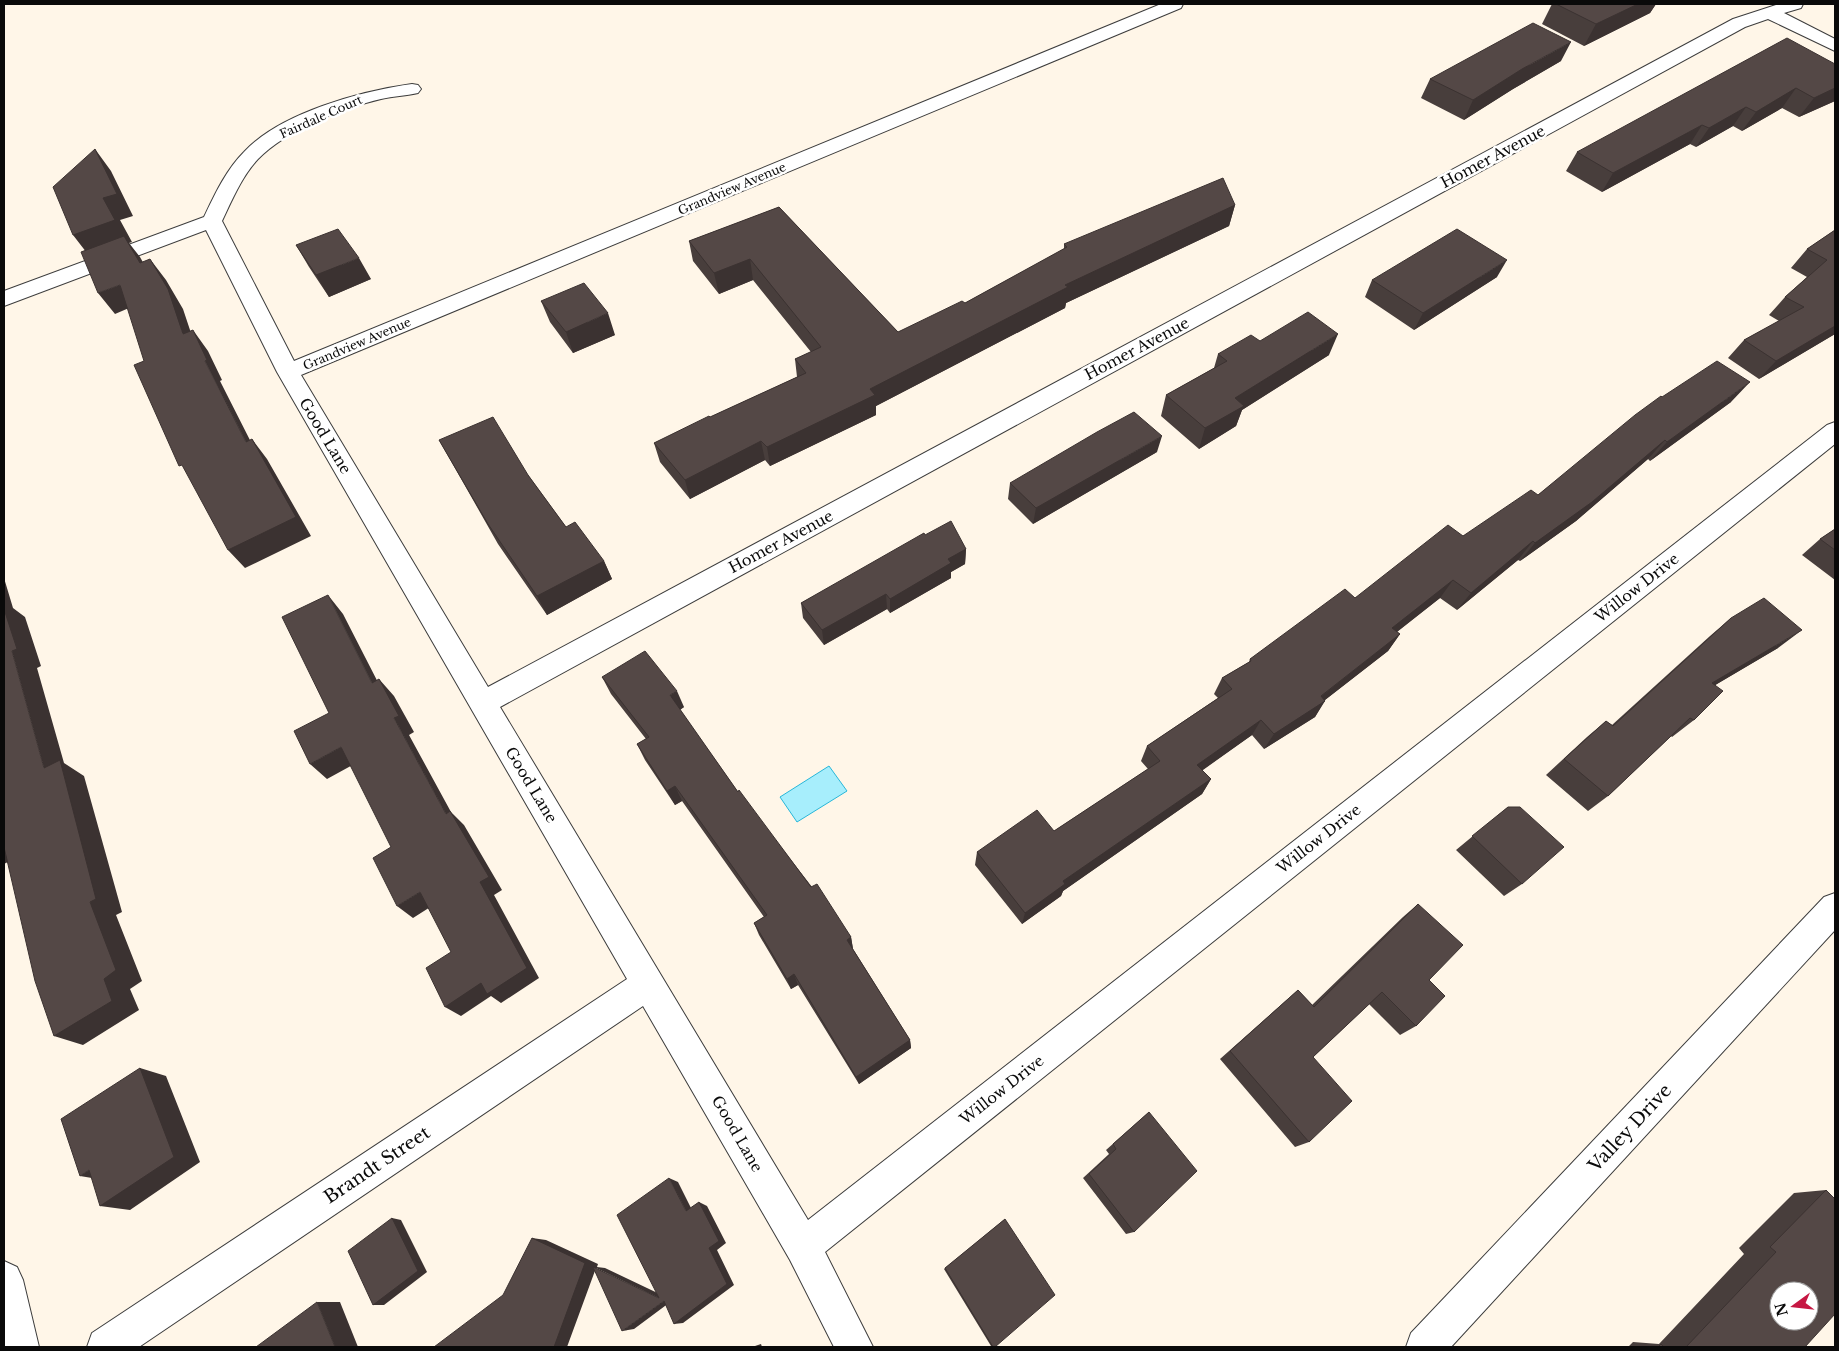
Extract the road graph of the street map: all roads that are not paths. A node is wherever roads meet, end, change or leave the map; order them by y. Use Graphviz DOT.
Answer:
graph roads {
  1 [pos="1175,4"];
  2 [pos="1795,4"];
  3 [pos="1768,12"];
  4 [pos="1835,46"];
  5 [pos="412,89"];
  6 [pos="212,220"];
  7 [pos="4,299"];
  8 [pos="288,372"];
  9 [pos="1835,431"];
  10 [pos="483,703"];
  11 [pos="1835,908"];
  12 [pos="648,984"];
  13 [pos="803,1247"];
  14 [pos="4,1280"];
  15 [pos="20,1347"];
  16 [pos="106,1347"];
  17 [pos="854,1347"];
  18 [pos="1425,1347"];
  1 -- 8 [label="street, Grandview Avenue"];
  2 -- 3 [label="street, Homer Avenue"];
  3 -- 4 [label="street"];
  3 -- 10 [label="street, Homer Avenue"];
  5 -- 6 [label="street, Fairdale Court"];
  6 -- 7 [label="street"];
  6 -- 8 [label="street, Good Lane"];
  8 -- 10 [label="street, Good Lane"];
  9 -- 13 [label="street, Willow Drive"];
  10 -- 12 [label="street, Good Lane"];
  11 -- 18 [label="street, Valley Drive"];
  12 -- 13 [label="street, Good Lane"];
  12 -- 16 [label="street, Brandt Street"];
  13 -- 17 [label="street, Good Lane"];
  14 -- 15 [label="street"];
}
